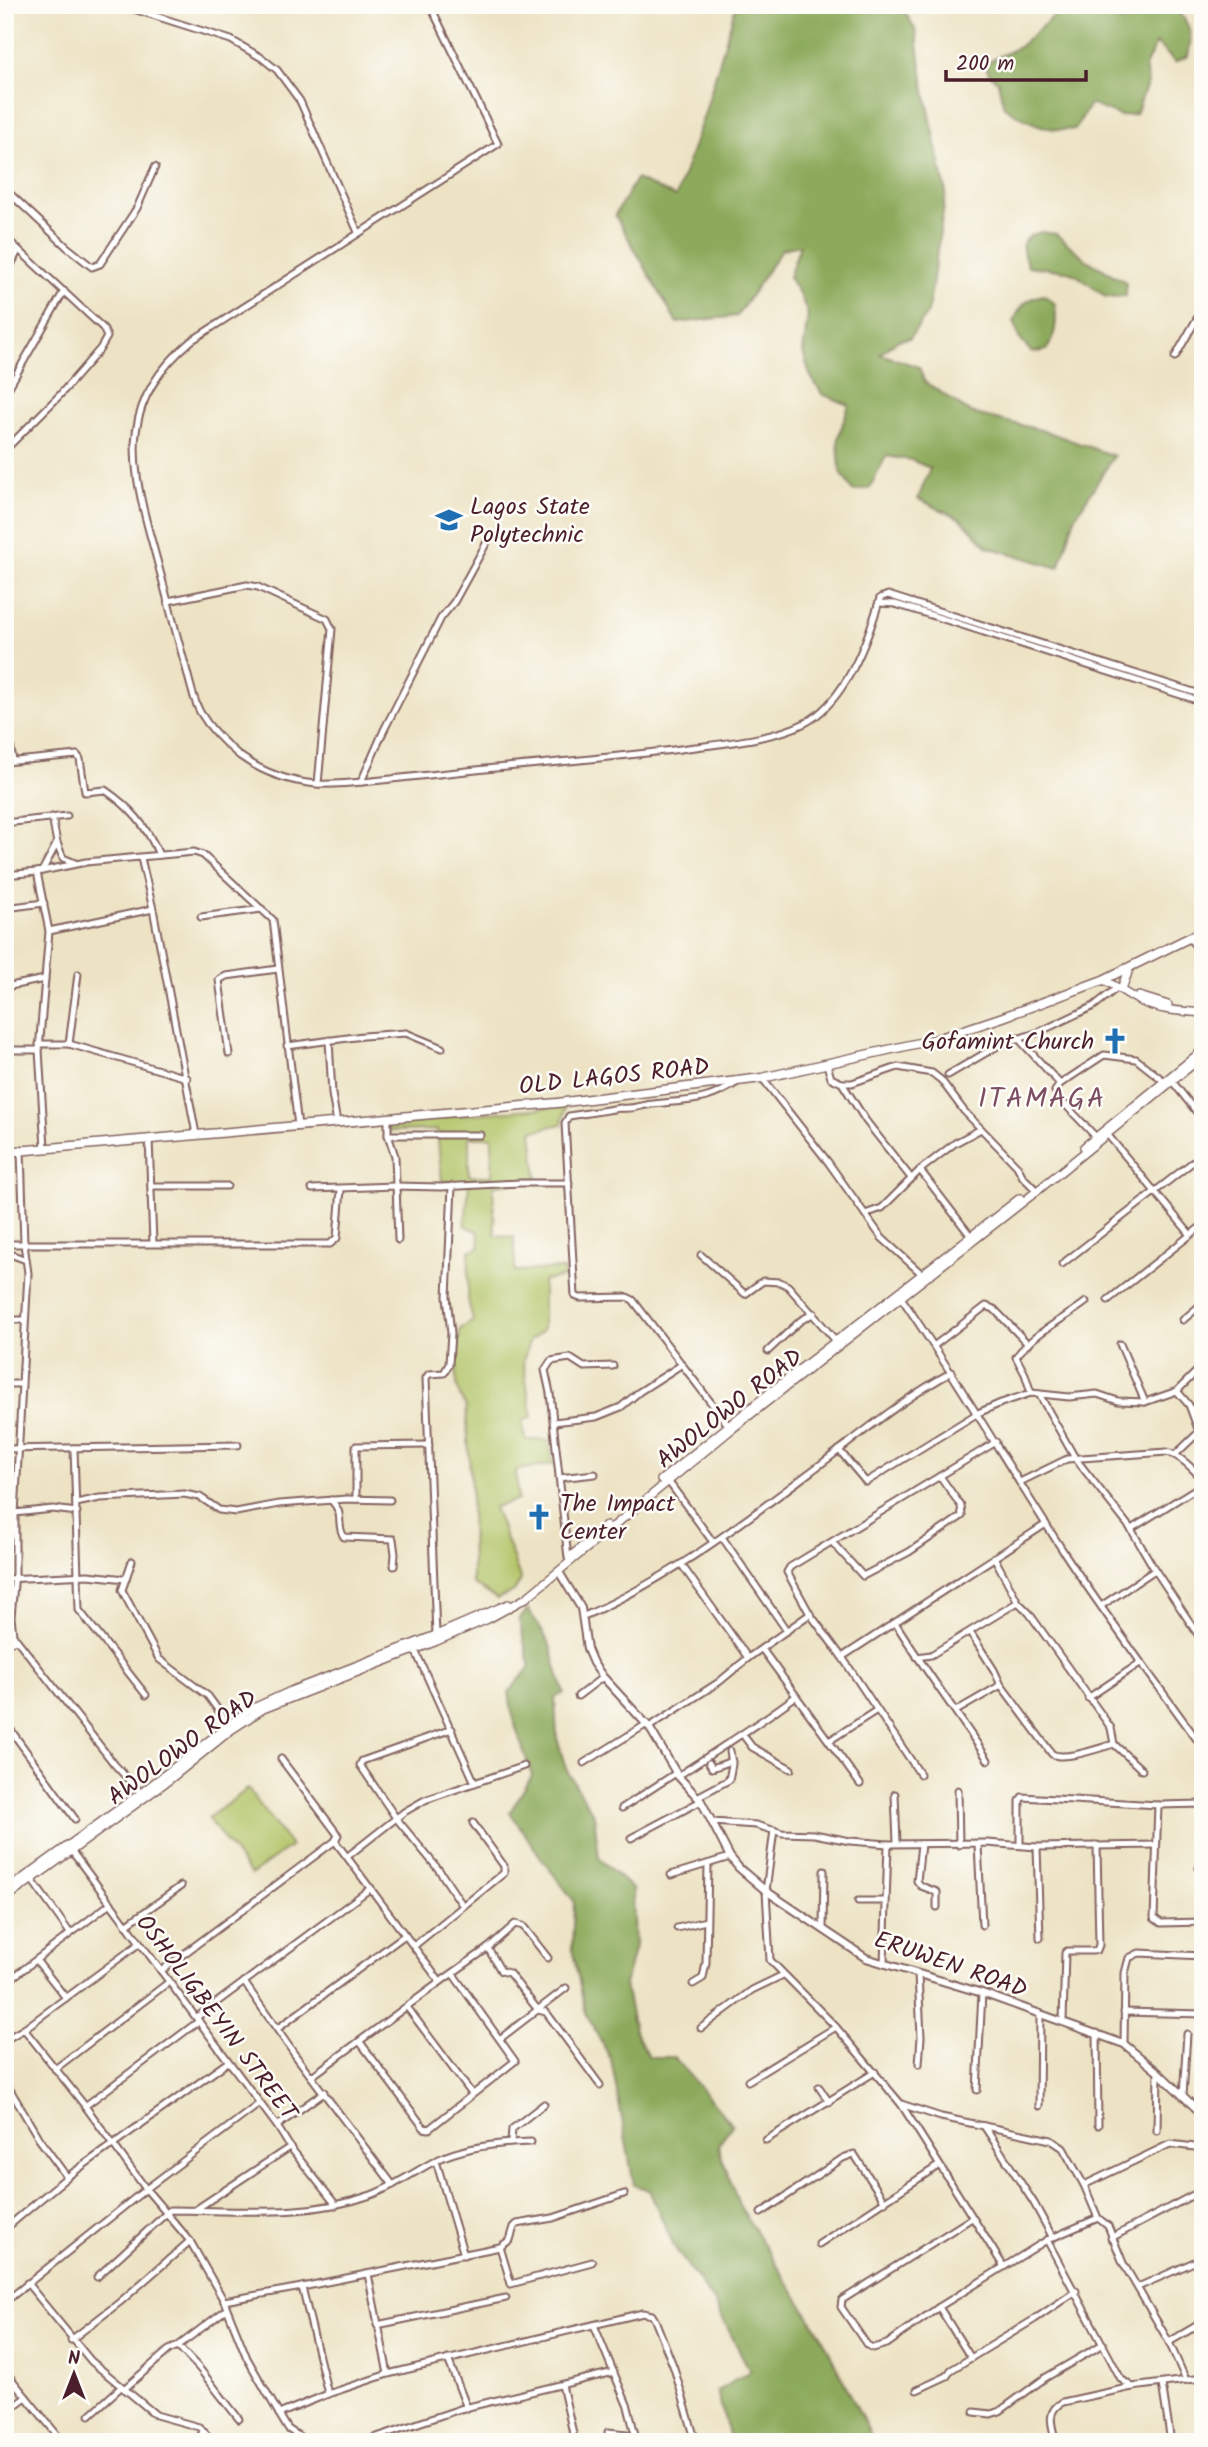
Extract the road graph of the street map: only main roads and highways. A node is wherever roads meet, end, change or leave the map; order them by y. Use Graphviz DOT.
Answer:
graph roads {
  1 [pos="1203,930"];
  2 [pos="1130,967"];
  3 [pos="1114,975"];
  4 [pos="1103,980"];
  5 [pos="1121,986"];
  6 [pos="1203,1012"];
  7 [pos="1203,1049"];
  8 [pos="1203,1056"];
  9 [pos="1168,1081"];
  10 [pos="5,1152"];
  11 [pos="900,1295"];
  12 [pos="522,1599"];
  13 [pos="142,1795"];
  14 [pos="69,1848"];
  15 [pos="5,1891"];
  16 [pos="5,1899"];
  1 -- 2 [label="main road, OLD LAGOS ROAD"];
  2 -- 3 [label="main road, OLD LAGOS ROAD"];
  2 -- 5 [label="main road"];
  3 -- 4 [label="main road, OLD LAGOS ROAD"];
  3 -- 5 [label="main road"];
  4 -- 5 [label="main road"];
  4 -- 10 [label="main road, OLD LAGOS ROAD"];
  5 -- 6 [label="main road"];
  7 -- 9 [label="main road, AWOLOWO ROAD"];
  8 -- 9 [label="main road, AWOLOWO ROAD"];
  9 -- 11 [label="main road, AWOLOWO ROAD"];
  9 -- 11 [label="main road, AWOLOWO ROAD"];
  11 -- 12 [label="main road, AWOLOWO ROAD"];
  11 -- 12 [label="main road, AWOLOWO ROAD"];
  12 -- 13 [label="main road, AWOLOWO ROAD"];
  12 -- 13 [label="main road, AWOLOWO ROAD"];
  13 -- 14 [label="main road, AWOLOWO ROAD"];
  14 -- 15 [label="main road, AWOLOWO ROAD"];
  14 -- 16 [label="main road, AWOLOWO ROAD"];
}
